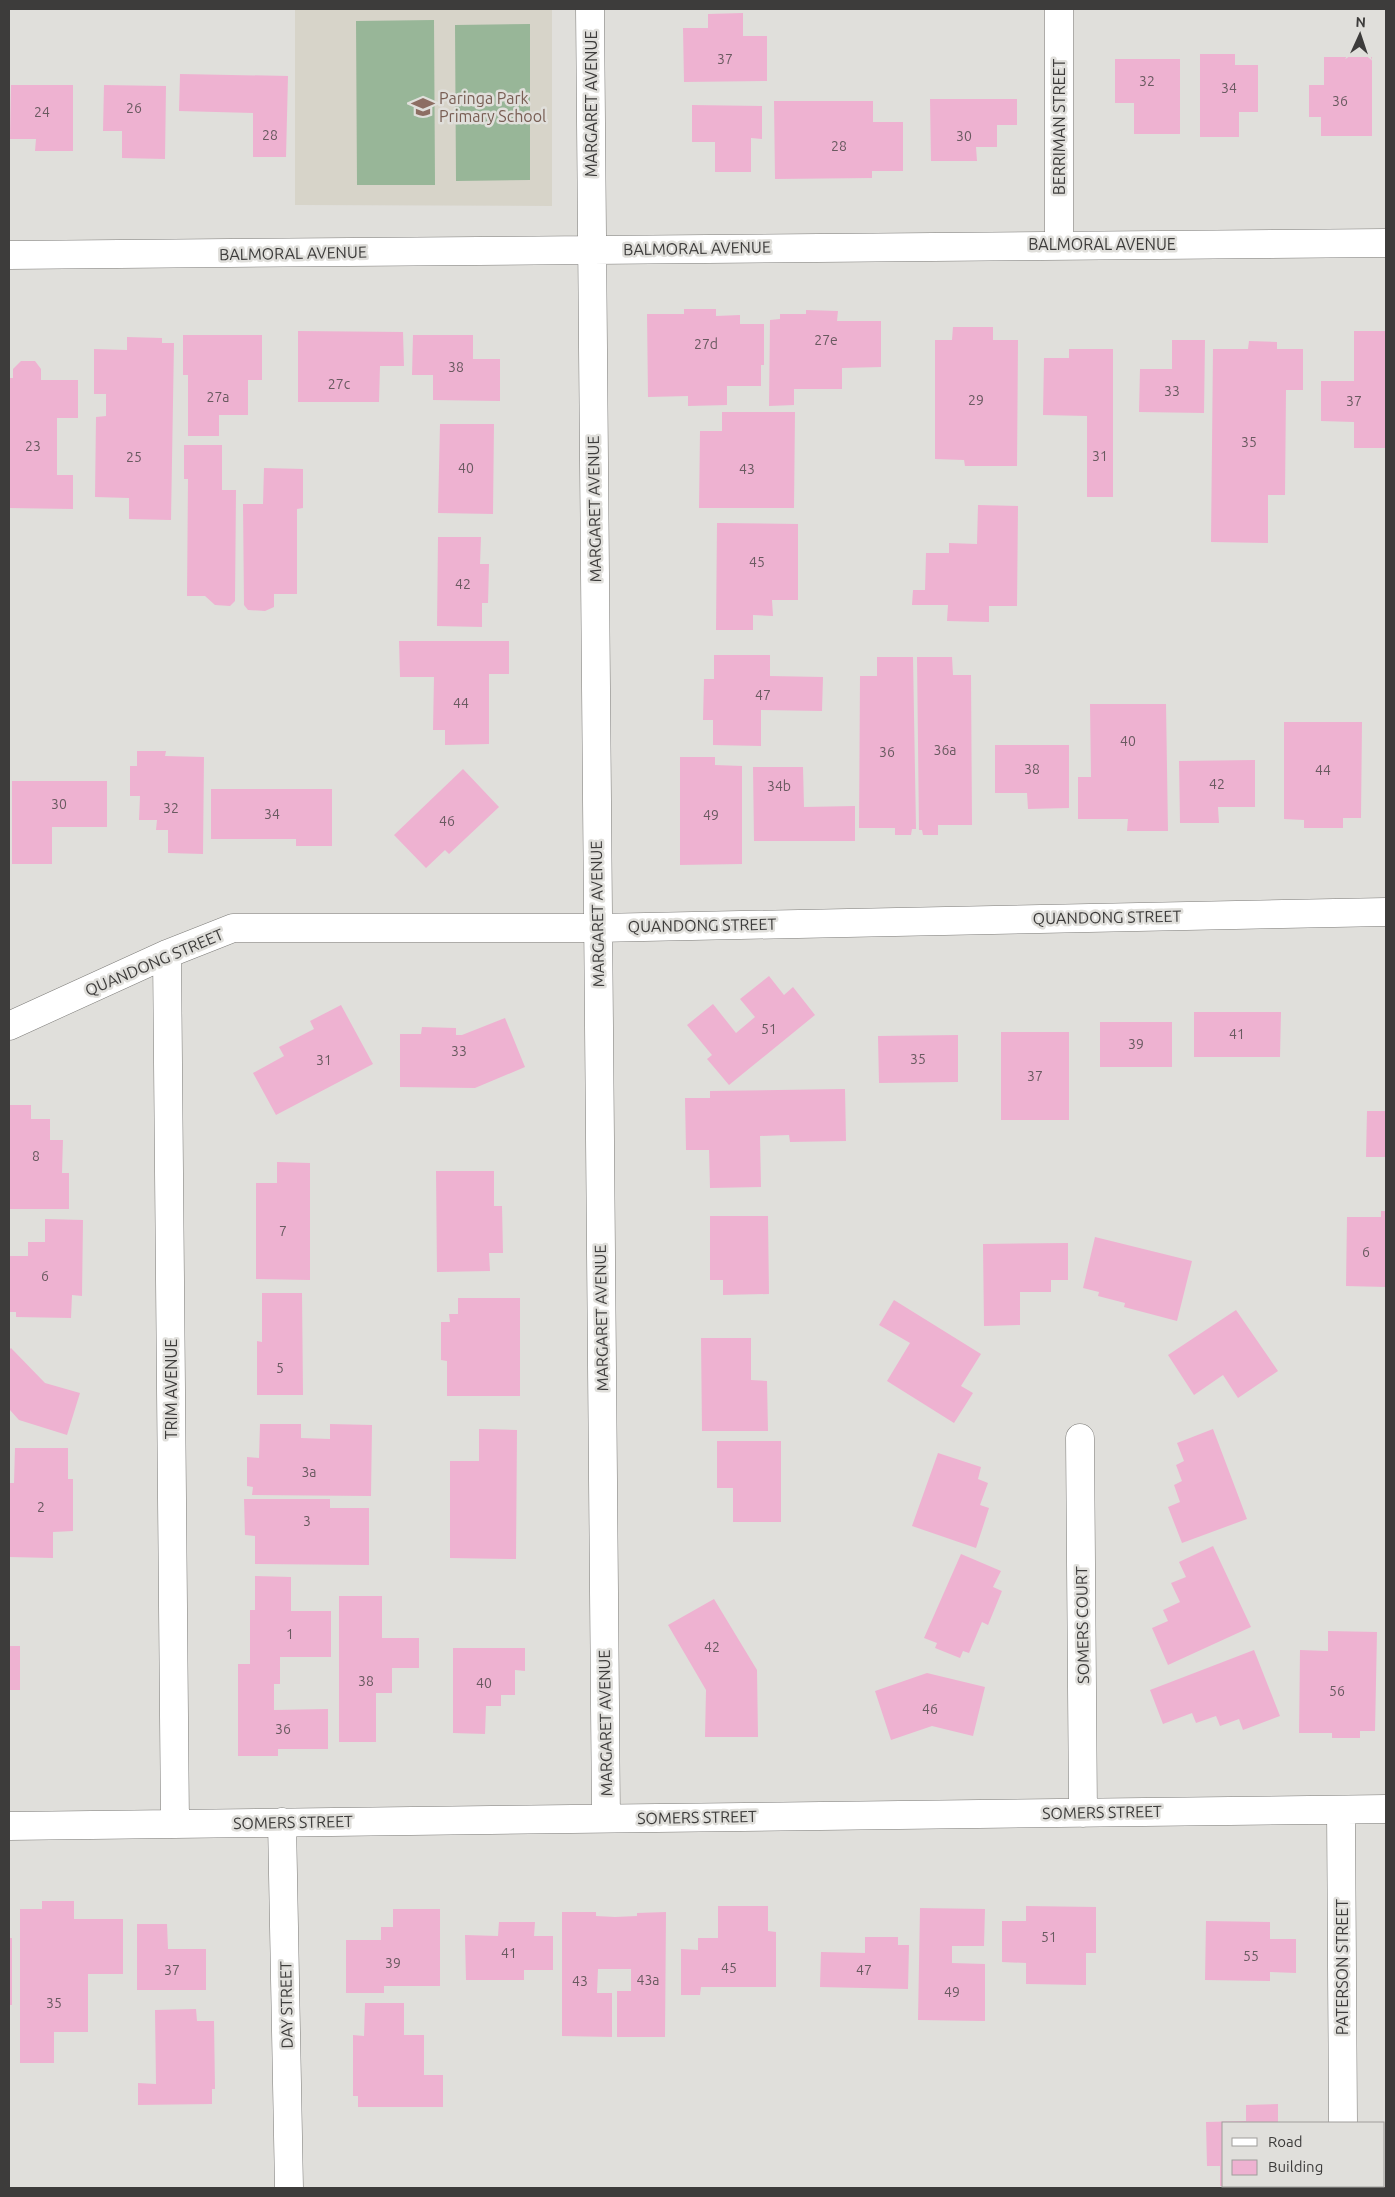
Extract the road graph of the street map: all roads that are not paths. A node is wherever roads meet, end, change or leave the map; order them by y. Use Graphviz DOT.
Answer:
graph roads {
  1 [pos="590,9"];
  2 [pos="1059,9"];
  3 [pos="1386,243"];
  4 [pos="1059,245"];
  5 [pos="591,250"];
  6 [pos="9,256"];
  7 [pos="1386,912"];
  8 [pos="598,928"];
  9 [pos="167,954"];
  10 [pos="9,1026"];
  11 [pos="1080,1438"];
  12 [pos="1386,1809"];
  13 [pos="1341,1810"];
  14 [pos="1084,1813"];
  15 [pos="606,1818"];
  16 [pos="282,1822"];
  17 [pos="175,1824"];
  18 [pos="9,1826"];
  19 [pos="1344,2122"];
  20 [pos="289,2188"];
  1 -- 5 [label="street, MARGARET AVENUE"];
  2 -- 4 [label="street, BERRIMAN STREET"];
  3 -- 4 [label="street, BALMORAL AVENUE"];
  4 -- 5 [label="street, BALMORAL AVENUE"];
  5 -- 6 [label="street, BALMORAL AVENUE"];
  5 -- 8 [label="street, MARGARET AVENUE"];
  7 -- 8 [label="street, QUANDONG STREET"];
  8 -- 9 [label="street, QUANDONG STREET"];
  8 -- 15 [label="street, MARGARET AVENUE"];
  9 -- 10 [label="street, QUANDONG STREET"];
  9 -- 17 [label="street, TRIM AVENUE"];
  11 -- 14 [label="street, SOMERS COURT"];
  12 -- 13 [label="street, SOMERS STREET"];
  13 -- 14 [label="street, SOMERS STREET"];
  13 -- 19 [label="street, PATERSON STREET"];
  14 -- 15 [label="street, SOMERS STREET"];
  15 -- 16 [label="street, SOMERS STREET"];
  16 -- 17 [label="street, SOMERS STREET"];
  16 -- 20 [label="street, DAY STREET"];
  17 -- 18 [label="street, SOMERS STREET"];
}
